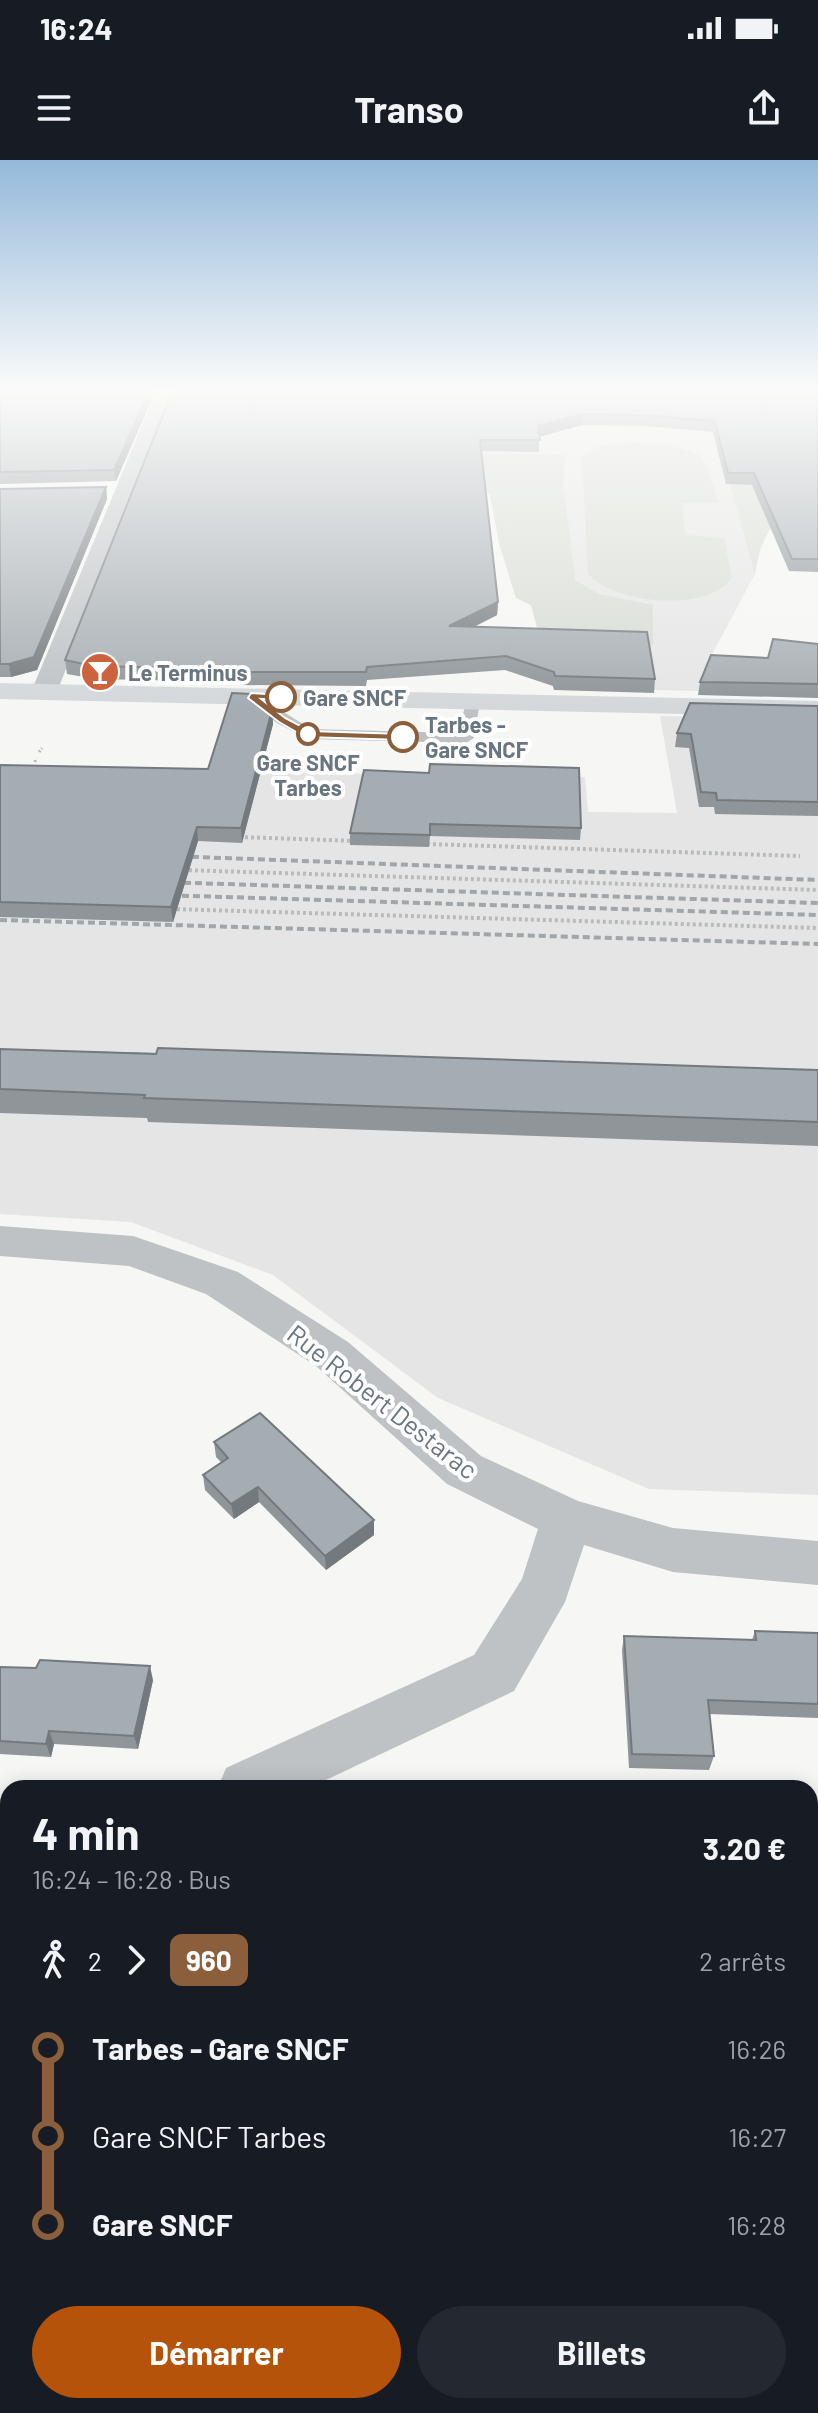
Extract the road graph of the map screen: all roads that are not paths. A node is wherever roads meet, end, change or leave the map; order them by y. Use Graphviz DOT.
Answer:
graph roads {
  1 [pos="110,497"];
  2 [pos="0,691"];
  3 [pos="44,692"];
  4 [pos="251,696"];
  5 [pos="473,701"];
  6 [pos="818,709"];
  7 [pos="0,1241"];
  8 [pos="566,1519"];
  9 [pos="818,1563"];
  10 [pos="264,1780"];
  1 -- 3 [label="street"];
  2 -- 3 [label="main road"];
  3 -- 4 [label="main road"];
  4 -- 5 [label="main road"];
  4 -- 5 [label="lane"];
  5 -- 6 [label="main road"];
  7 -- 8 [label="street, Rue Robert Destarac"];
  8 -- 9 [label="street, Rue Robert Destarac"];
  8 -- 10 [label="street"];
}
